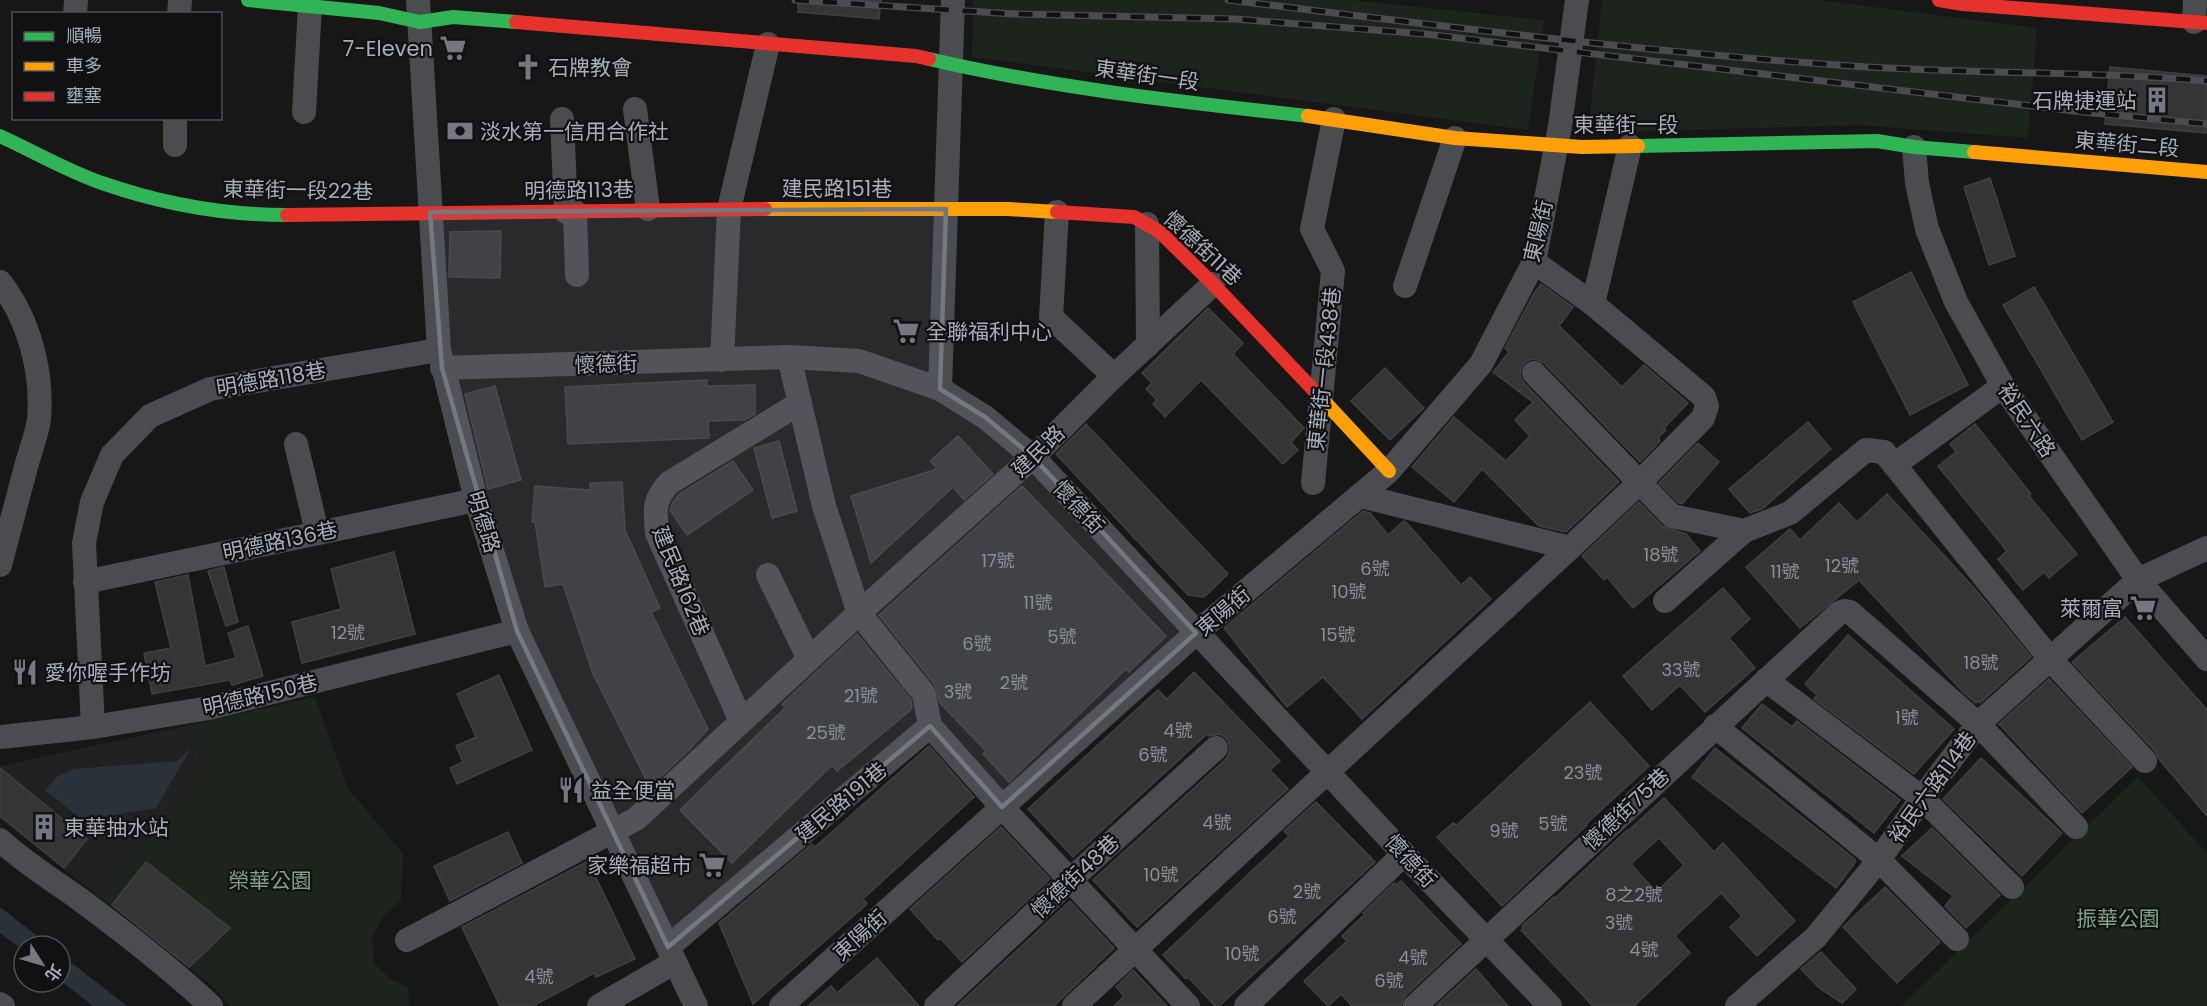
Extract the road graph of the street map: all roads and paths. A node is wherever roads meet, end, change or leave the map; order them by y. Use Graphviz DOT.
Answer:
graph roads {
  1 [pos="248,0"];
  2 [pos="953,0"];
  3 [pos="1576,0"];
  4 [pos="1939,0"];
  5 [pos="1963,2"];
  6 [pos="310,6"];
  7 [pos="419,11"];
  8 [pos="2199,15"];
  9 [pos="768,44"];
  10 [pos="951,64"];
  11 [pos="635,109"];
  12 [pos="304,112"];
  13 [pos="562,119"];
  14 [pos="1334,119"];
  15 [pos="176,120"];
  16 [pos="0,136"];
  17 [pos="1455,138"];
  18 [pos="174,145"];
  19 [pos="1557,145"];
  20 [pos="1630,146"];
  21 [pos="1914,147"];
  22 [pos="2043,158"];
  23 [pos="2207,172"];
  24 [pos="648,209"];
  25 [pos="729,209"];
  26 [pos="946,209"];
  27 [pos="430,212"];
  28 [pos="571,212"];
  29 [pos="1057,212"];
  30 [pos="1147,224"];
  31 [pos="1534,262"];
  32 [pos="577,275"];
  33 [pos="0,282"];
  34 [pos="1213,284"];
  35 [pos="1405,286"];
  36 [pos="1593,304"];
  37 [pos="1148,345"];
  38 [pos="789,357"];
  39 [pos="440,359"];
  40 [pos="722,360"];
  41 [pos="1534,373"];
  42 [pos="1114,376"];
  43 [pos="2003,386"];
  44 [pos="940,389"];
  45 [pos="1321,398"];
  46 [pos="800,403"];
  47 [pos="296,444"];
  48 [pos="1033,457"];
  49 [pos="1894,465"];
  50 [pos="1389,471"];
  51 [pos="1640,482"];
  52 [pos="1313,483"];
  53 [pos="1361,496"];
  54 [pos="476,500"];
  55 [pos="1744,531"];
  56 [pos="316,532"];
  57 [pos="1570,548"];
  58 [pos="2207,548"];
  59 [pos="0,565"];
  60 [pos="768,575"];
  61 [pos="2138,580"];
  62 [pos="85,582"];
  63 [pos="1665,600"];
  64 [pos="859,613"];
  65 [pos="517,631"];
  66 [pos="1196,633"];
  67 [pos="809,659"];
  68 [pos="2207,659"];
  69 [pos="2051,660"];
  70 [pos="1766,680"];
  71 [pos="741,721"];
  72 [pos="1978,724"];
  73 [pos="930,726"];
  74 [pos="1715,726"];
  75 [pos="93,727"];
  76 [pos="0,736"];
  77 [pos="1216,748"];
  78 [pos="2145,761"];
  79 [pos="1328,772"];
  80 [pos="1922,798"];
  81 [pos="1002,807"];
  82 [pos="2076,827"];
  83 [pos="613,833"];
  84 [pos="0,840"];
  85 [pos="1404,854"];
  86 [pos="1879,860"];
  87 [pos="1070,880"];
  88 [pos="2012,887"];
  89 [pos="1486,939"];
  90 [pos="1957,939"];
  91 [pos="407,940"];
  92 [pos="1134,948"];
  93 [pos="672,955"];
  94 [pos="211,1006"];
  95 [pos="599,1006"];
  96 [pos="696,1006"];
  97 [pos="781,1006"];
  98 [pos="936,1006"];
  99 [pos="1074,1006"];
  100 [pos="1188,1006"];
  101 [pos="1246,1006"];
  102 [pos="1415,1006"];
  103 [pos="1550,1006"];
  104 [pos="1737,1006"];
  1 -- 6 [label="street, 東華街一段"];
  2 -- 10 [label="street"];
  3 -- 19 [label="street, 東陽街"];
  4 -- 5 [label="street"];
  5 -- 8 [label="street"];
  6 -- 7 [label="street, 東華街一段"];
  6 -- 12 [label="street"];
  7 -- 9 [label="street, 東華街一段"];
  7 -- 27 [label="street, 明德路"];
  9 -- 10 [label="street, 東華街一段"];
  9 -- 25 [label="street"];
  10 -- 14 [label="street, 東華街一段"];
  10 -- 26 [label="street"];
  11 -- 24 [label="street"];
  13 -- 28 [label="street"];
  14 -- 17 [label="street, 東華街一段"];
  14 -- 45 [label="street, 東華街一段438巷"];
  15 -- 18 [label="street"];
  16 -- 27 [label="street, 東華街一段22巷"];
  17 -- 19 [label="street, 東華街一段"];
  17 -- 35 [label="street"];
  19 -- 20 [label="street, 東華街一段"];
  19 -- 31 [label="street, 東陽街"];
  20 -- 21 [label="street, 東華街一段"];
  20 -- 36 [label="street"];
  21 -- 22 [label="street, 東華街一段"];
  21 -- 43 [label="street, 裕民六路"];
  22 -- 23 [label="street, 東華街二段"];
  24 -- 25 [label="street, 明德路113巷"];
  24 -- 28 [label="street, 明德路113巷"];
  25 -- 26 [label="street, 建民路151巷"];
  25 -- 40 [label="street"];
  26 -- 29 [label="street, 懷德街11巷"];
  26 -- 44 [label="street"];
  27 -- 28 [label="street, 明德路113巷"];
  27 -- 39 [label="street, 明德路"];
  28 -- 32 [label="street"];
  29 -- 30 [label="street, 懷德街11巷"];
  29 -- 42 [label="street"];
  30 -- 34 [label="street, 懷德街11巷"];
  30 -- 37 [label="street"];
  31 -- 36 [label="street"];
  31 -- 50 [label="street, 東陽街"];
  33 -- 59 [label="street"];
  34 -- 37 [label="street, 建民路"];
  34 -- 45 [label="street, 懷德街11巷"];
  36 -- 51 [label="street"];
  37 -- 42 [label="street, 建民路"];
  38 -- 40 [label="street, 懷德街"];
  38 -- 44 [label="street, 懷德街"];
  38 -- 46 [label="street"];
  39 -- 40 [label="street, 懷德街"];
  39 -- 54 [label="street, 明德路"];
  39 -- 62 [label="street, 明德路118巷"];
  41 -- 51 [label="street"];
  42 -- 48 [label="street, 建民路"];
  43 -- 49 [label="street"];
  43 -- 61 [label="street, 裕民六路"];
  44 -- 48 [label="street, 懷德街"];
  45 -- 50 [label="street, 懷德街11巷"];
  45 -- 52 [label="street, 東華街一段438巷"];
  46 -- 64 [label="street"];
  46 -- 71 [label="street, 建民路162巷"];
  47 -- 56 [label="street"];
  48 -- 64 [label="street, 建民路"];
  48 -- 66 [label="street, 懷德街"];
  49 -- 55 [label="street"];
  49 -- 69 [label="street"];
  50 -- 53 [label="street, 東陽街"];
  51 -- 55 [label="street"];
  51 -- 57 [label="street"];
  53 -- 57 [label="street"];
  53 -- 66 [label="street, 東陽街"];
  54 -- 56 [label="street, 明德路136巷"];
  54 -- 65 [label="street, 明德路"];
  55 -- 63 [label="street"];
  56 -- 62 [label="street, 明德路136巷"];
  57 -- 79 [label="street"];
  58 -- 61 [label="street, 裕民六路114巷"];
  60 -- 67 [label="street"];
  61 -- 68 [label="street, 裕民六路"];
  61 -- 69 [label="street, 裕民六路114巷"];
  62 -- 75 [label="street, 明德路118巷"];
  64 -- 67 [label="street, 建民路"];
  64 -- 73 [label="street"];
  65 -- 75 [label="street, 明德路150巷"];
  65 -- 83 [label="street, 明德路"];
  66 -- 79 [label="street, 懷德街"];
  66 -- 81 [label="street, 東陽街"];
  67 -- 71 [label="street, 建民路"];
  69 -- 72 [label="street, 裕民六路114巷"];
  69 -- 78 [label="street"];
  70 -- 72 [label="street, 懷德街75巷"];
  70 -- 74 [label="street, 懷德街75巷"];
  70 -- 80 [label="street"];
  71 -- 83 [label="street, 建民路"];
  72 -- 80 [label="street, 裕民六路114巷"];
  72 -- 82 [label="street, 懷德街75巷"];
  73 -- 81 [label="street"];
  73 -- 93 [label="street, 建民路191巷"];
  74 -- 86 [label="street"];
  74 -- 89 [label="street, 懷德街75巷"];
  75 -- 76 [label="street, 明德路150巷"];
  77 -- 87 [label="street, 懷德街48巷"];
  79 -- 85 [label="street, 懷德街"];
  79 -- 92 [label="street"];
  80 -- 86 [label="street, 裕民六路114巷"];
  80 -- 88 [label="street"];
  81 -- 87 [label="street"];
  81 -- 97 [label="street, 東陽街"];
  83 -- 91 [label="street, 建民路"];
  83 -- 93 [label="street, 明德路"];
  84 -- 94 [label="street"];
  85 -- 89 [label="street, 懷德街"];
  85 -- 101 [label="street"];
  86 -- 90 [label="street"];
  86 -- 104 [label="street, 裕民六路114巷"];
  87 -- 92 [label="street"];
  87 -- 98 [label="street, 懷德街48巷"];
  89 -- 102 [label="street, 懷德街75巷"];
  89 -- 103 [label="street, 懷德街"];
  92 -- 99 [label="street"];
  92 -- 100 [label="street"];
  93 -- 95 [label="street, 建民路191巷"];
  93 -- 96 [label="street, 明德路"];
}
